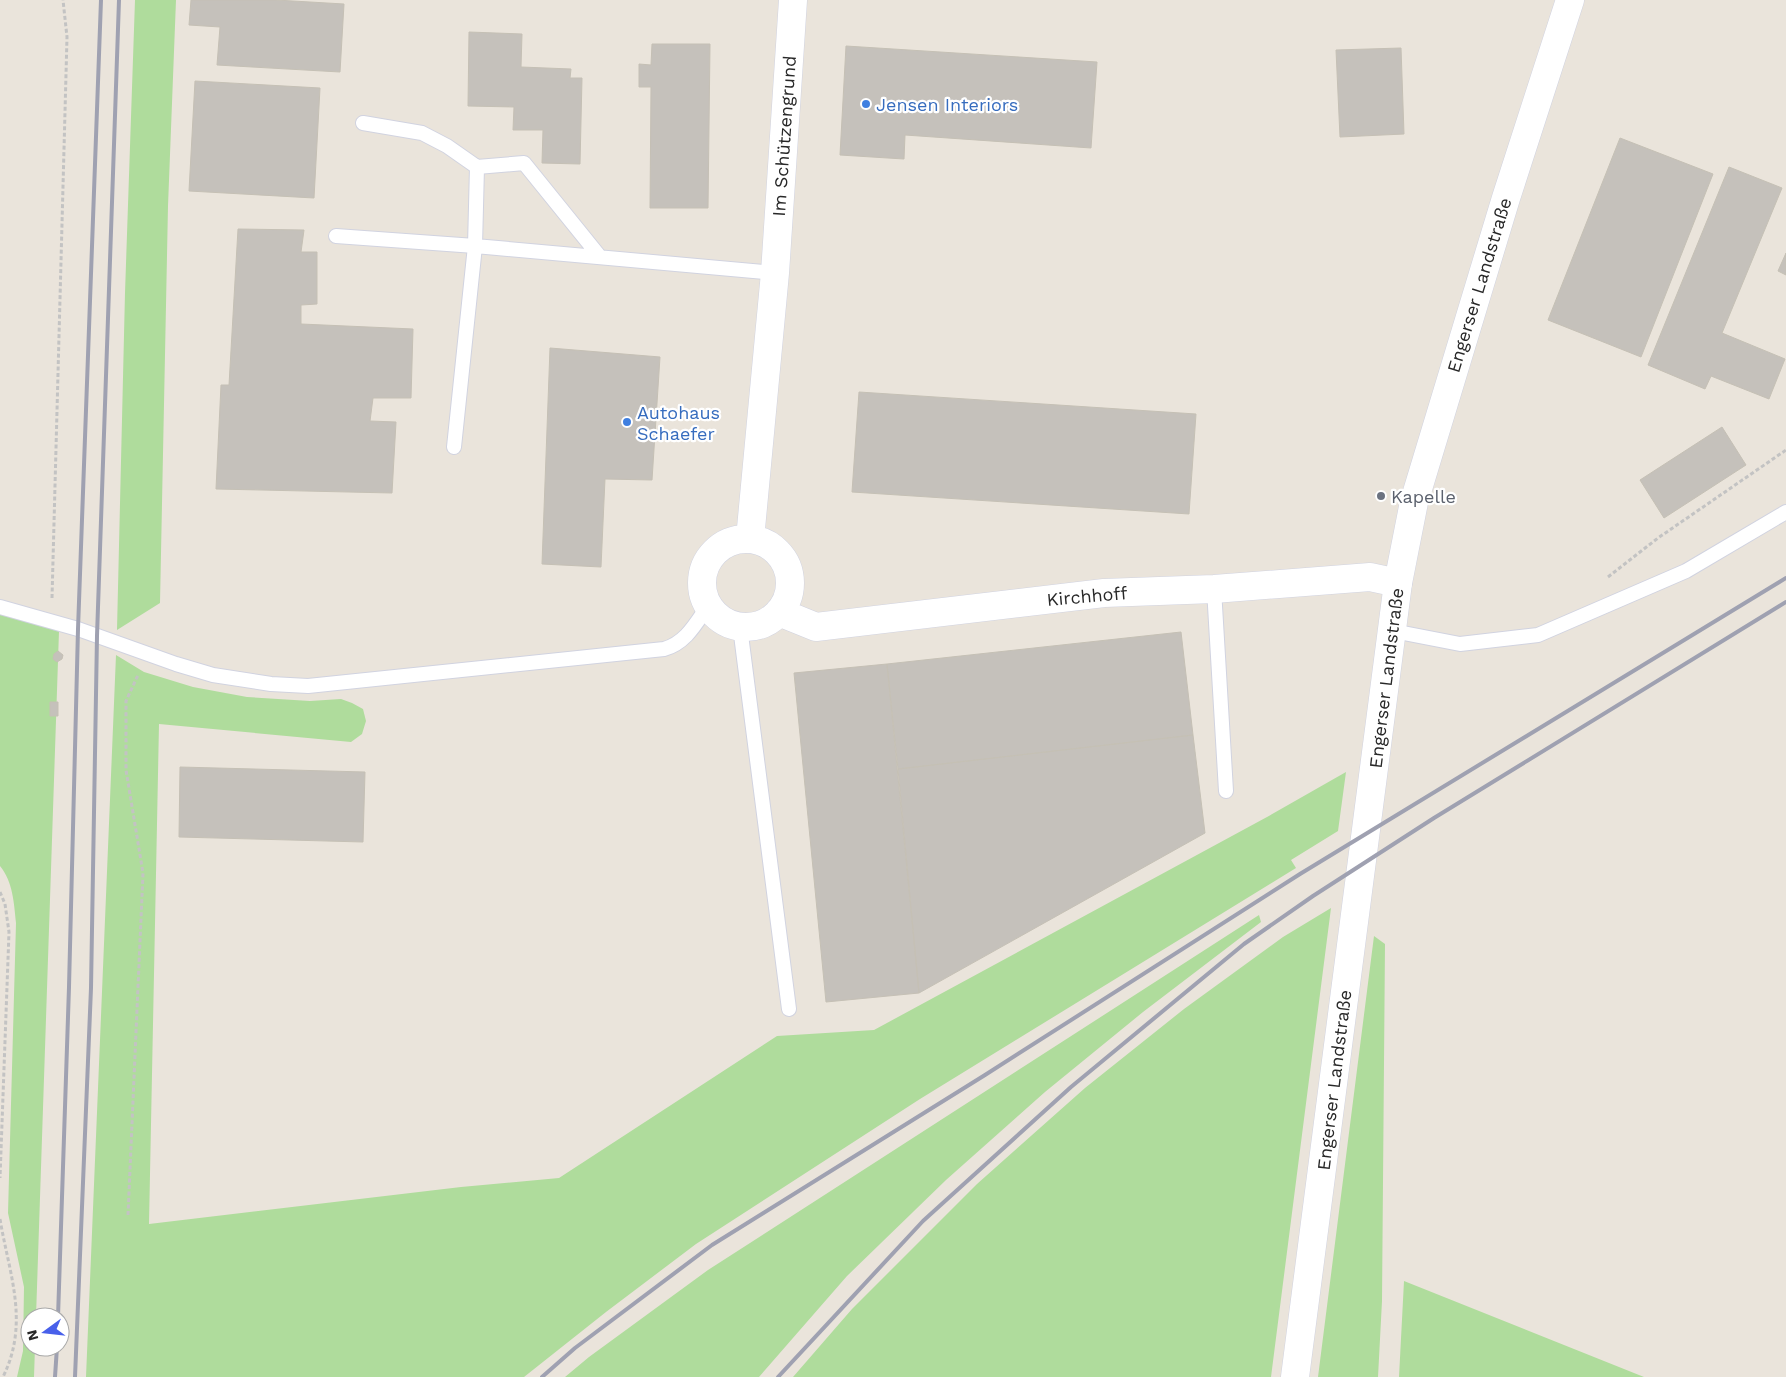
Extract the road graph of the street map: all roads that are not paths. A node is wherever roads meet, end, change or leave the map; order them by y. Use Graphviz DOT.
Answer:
graph roads {
  1 [pos="793,0"];
  2 [pos="1570,0"];
  3 [pos="363,124"];
  4 [pos="477,167"];
  5 [pos="336,236"];
  6 [pos="475,246"];
  7 [pos="600,257"];
  8 [pos="775,273"];
  9 [pos="454,447"];
  10 [pos="1786,512"];
  11 [pos="750,539"];
  12 [pos="1398,583"];
  13 [pos="1214,588"];
  14 [pos="708,606"];
  15 [pos="0,607"];
  16 [pos="779,612"];
  17 [pos="740,627"];
  18 [pos="1393,631"];
  19 [pos="1226,791"];
  20 [pos="789,1009"];
  21 [pos="1296,1377"];
  1 -- 8 [label="street, Im Schützengrund"];
  2 -- 12 [label="street, Engerser Landstraße"];
  3 -- 4 [label="lane"];
  4 -- 6 [label="lane"];
  4 -- 7 [label="lane"];
  5 -- 6 [label="lane"];
  6 -- 7 [label="lane"];
  6 -- 9 [label="lane"];
  7 -- 8 [label="lane"];
  8 -- 11 [label="street, Im Schützengrund"];
  10 -- 18 [label="lane"];
  11 -- 14 [label="street"];
  11 -- 16 [label="street"];
  12 -- 13 [label="street, Kirchhoff"];
  12 -- 18 [label="street, Engerser Landstraße"];
  13 -- 16 [label="street, Kirchhoff"];
  13 -- 19 [label="lane"];
  14 -- 15 [label="lane"];
  14 -- 17 [label="street"];
  16 -- 17 [label="street"];
  17 -- 20 [label="lane"];
  18 -- 21 [label="street, Engerser Landstraße"];
}
